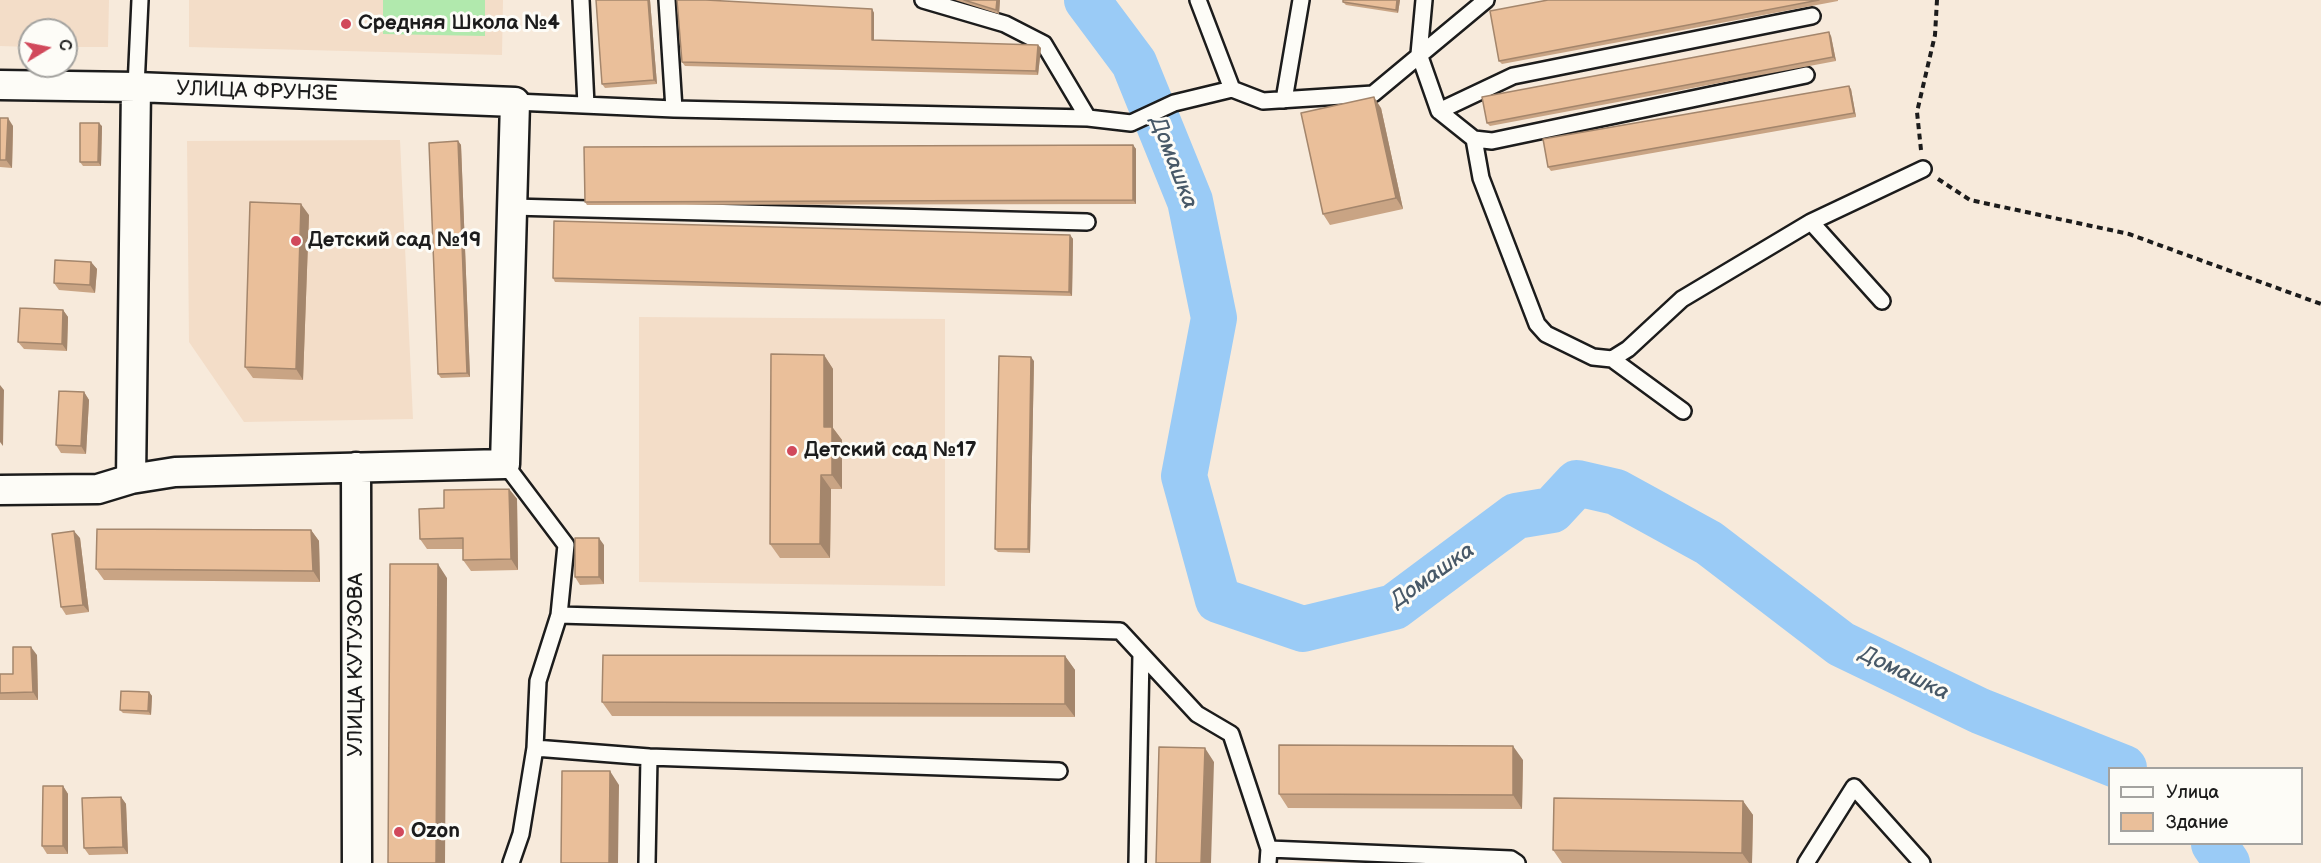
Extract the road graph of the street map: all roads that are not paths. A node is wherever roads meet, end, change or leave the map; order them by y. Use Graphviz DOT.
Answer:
graph roads {
  1 [pos="140,0"];
  2 [pos="581,0"];
  3 [pos="667,0"];
  4 [pos="923,0"];
  5 [pos="1198,0"];
  6 [pos="1301,0"];
  7 [pos="1424,0"];
  8 [pos="1486,0"];
  9 [pos="1812,16"];
  10 [pos="1419,54"];
  11 [pos="1806,75"];
  12 [pos="0,85"];
  13 [pos="136,87"];
  14 [pos="1232,89"];
  15 [pos="1284,100"];
  16 [pos="515,102"];
  17 [pos="586,105"];
  18 [pos="674,109"];
  19 [pos="1439,111"];
  20 [pos="1088,118"];
  21 [pos="1474,139"];
  22 [pos="1923,169"];
  23 [pos="512,207"];
  24 [pos="1087,222"];
  25 [pos="1811,222"];
  26 [pos="1882,301"];
  27 [pos="1612,359"];
  28 [pos="1683,411"];
  29 [pos="506,464"];
  30 [pos="356,467"];
  31 [pos="131,479"];
  32 [pos="0,490"];
  33 [pos="559,615"];
  34 [pos="1141,654"];
  35 [pos="535,748"];
  36 [pos="649,758"];
  37 [pos="1059,771"];
  38 [pos="1268,856"];
  39 [pos="357,863"];
  40 [pos="511,863"];
  41 [pos="647,863"];
  42 [pos="1137,863"];
  43 [pos="1516,863"];
  44 [pos="1806,863"];
  45 [pos="1922,863"];
  1 -- 13 [label="lane"];
  2 -- 17 [label="lane"];
  3 -- 18 [label="lane"];
  4 -- 20 [label="lane"];
  5 -- 14 [label="lane"];
  6 -- 15 [label="lane"];
  7 -- 10 [label="lane"];
  8 -- 10 [label="lane"];
  9 -- 19 [label="lane"];
  10 -- 15 [label="lane"];
  10 -- 19 [label="lane"];
  11 -- 21 [label="lane"];
  12 -- 13 [label="street, УЛИЦА ФРУНЗЕ"];
  13 -- 16 [label="street, УЛИЦА ФРУНЗЕ"];
  13 -- 31 [label="street"];
  14 -- 15 [label="lane"];
  14 -- 20 [label="lane"];
  16 -- 17 [label="lane"];
  16 -- 23 [label="street"];
  17 -- 18 [label="lane"];
  18 -- 20 [label="lane"];
  19 -- 21 [label="lane"];
  21 -- 27 [label="lane"];
  22 -- 25 [label="lane"];
  23 -- 24 [label="lane"];
  23 -- 29 [label="street"];
  25 -- 26 [label="lane"];
  25 -- 27 [label="lane"];
  27 -- 28 [label="lane"];
  29 -- 30 [label="street"];
  29 -- 33 [label="lane"];
  30 -- 31 [label="street"];
  30 -- 39 [label="street, УЛИЦА КУТУЗОВА"];
  31 -- 32 [label="street"];
  33 -- 34 [label="lane"];
  33 -- 35 [label="lane"];
  34 -- 38 [label="lane"];
  34 -- 42 [label="lane"];
  35 -- 36 [label="lane"];
  35 -- 40 [label="lane"];
  36 -- 37 [label="lane"];
  36 -- 41 [label="lane"];
  38 -- 43 [label="lane"];
  44 -- 45 [label="lane"];
}
